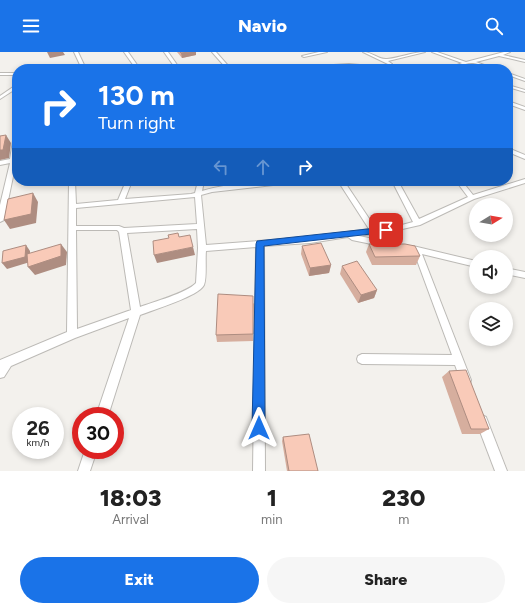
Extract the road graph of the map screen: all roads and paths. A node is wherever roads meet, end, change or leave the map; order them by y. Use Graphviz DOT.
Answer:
graph roads {
  1 [pos="76,52"];
  2 [pos="126,52"];
  3 [pos="166,52"];
  4 [pos="214,52"];
  5 [pos="301,52"];
  6 [pos="325,52"];
  7 [pos="365,52"];
  8 [pos="423,52"];
  9 [pos="434,52"];
  10 [pos="508,52"];
  11 [pos="497,54"];
  12 [pos="304,56"];
  13 [pos="386,61"];
  14 [pos="472,61"];
  15 [pos="525,61"];
  16 [pos="466,63"];
  17 [pos="83,64"];
  18 [pos="134,64"];
  19 [pos="174,64"];
  20 [pos="225,64"];
  21 [pos="309,64"];
  22 [pos="389,64"];
  23 [pos="480,64"];
  24 [pos="0,74"];
  25 [pos="12,74"];
  26 [pos="525,74"];
  27 [pos="514,76"];
  28 [pos="525,80"];
  29 [pos="513,87"];
  30 [pos="12,90"];
  31 [pos="525,91"];
  32 [pos="0,98"];
  33 [pos="513,104"];
  34 [pos="525,109"];
  35 [pos="513,152"];
  36 [pos="525,157"];
  37 [pos="12,161"];
  38 [pos="0,163"];
  39 [pos="12,172"];
  40 [pos="525,181"];
  41 [pos="517,184"];
  42 [pos="513,185"];
  43 [pos="72,186"];
  44 [pos="127,186"];
  45 [pos="200,186"];
  46 [pos="247,186"];
  47 [pos="344,186"];
  48 [pos="398,186"];
  49 [pos="463,186"];
  50 [pos="511,186"];
  51 [pos="525,189"];
  52 [pos="198,194"];
  53 [pos="472,198"];
  54 [pos="469,199"];
  55 [pos="121,202"];
  56 [pos="73,206"];
  57 [pos="0,220"];
  58 [pos="417,222"];
  59 [pos="200,226"];
  60 [pos="73,228"];
  61 [pos="123,231"];
  62 [pos="374,232"];
  63 [pos="344,236"];
  64 [pos="260,244"];
  65 [pos="202,248"];
  66 [pos="417,250"];
  67 [pos="469,262"];
  68 [pos="513,272"];
  69 [pos="525,275"];
  70 [pos="136,312"];
  71 [pos="72,335"];
  72 [pos="362,359"];
  73 [pos="459,360"];
  74 [pos="4,363"];
  75 [pos="0,373"];
  76 [pos="471,391"];
  77 [pos="105,407"];
  78 [pos="479,412"];
  79 [pos="88,459"];
  80 [pos="84,471"];
  81 [pos="259,471"];
  82 [pos="501,471"];
  1 -- 17 [label="street"];
  2 -- 18 [label="street"];
  3 -- 19 [label="street"];
  4 -- 20 [label="street"];
  5 -- 12 [label="street"];
  6 -- 12 [label="street"];
  7 -- 13 [label="street"];
  8 -- 13 [label="street"];
  9 -- 16 [label="street"];
  10 -- 11 [label="street"];
  11 -- 14 [label="street"];
  11 -- 15 [label="street"];
  12 -- 21 [label="street"];
  13 -- 22 [label="street"];
  14 -- 16 [label="street"];
  14 -- 23 [label="street"];
  24 -- 25 [label="street"];
  26 -- 27 [label="street"];
  27 -- 28 [label="street"];
  29 -- 31 [label="street"];
  30 -- 32 [label="street"];
  33 -- 34 [label="street"];
  35 -- 36 [label="street"];
  37 -- 38 [label="street"];
  39 -- 57 [label="street"];
  40 -- 41 [label="street"];
  41 -- 42 [label="street"];
  41 -- 51 [label="street"];
  43 -- 56 [label="street"];
  44 -- 55 [label="street"];
  45 -- 52 [label="street"];
  46 -- 52 [label="street"];
  47 -- 62 [label="street"];
  48 -- 58 [label="street"];
  49 -- 53 [label="street"];
  50 -- 53 [label="street"];
  52 -- 55 [label="street"];
  52 -- 59 [label="street"];
  54 -- 58 [label="street"];
  55 -- 56 [label="street"];
  56 -- 60 [label="street"];
  58 -- 62 [label="street"];
  59 -- 61 [label="street"];
  59 -- 65 [label="street"];
  60 -- 61 [label="street"];
  60 -- 71 [label="street"];
  61 -- 70 [label="street"];
  62 -- 63 [label="street"];
  63 -- 64 [label="street"];
  63 -- 66 [label="street"];
  64 -- 65 [label="street"];
  64 -- 81 [label="street"];
  65 -- 70 [label="street"];
  66 -- 67 [label="street"];
  66 -- 73 [label="street"];
  68 -- 69 [label="street"];
  70 -- 71 [label="street"];
  70 -- 77 [label="street"];
  71 -- 74 [label="street"];
  72 -- 73 [label="street"];
  73 -- 76 [label="street"];
  74 -- 75 [label="street"];
  78 -- 82 [label="street"];
  79 -- 80 [label="street"];
}
